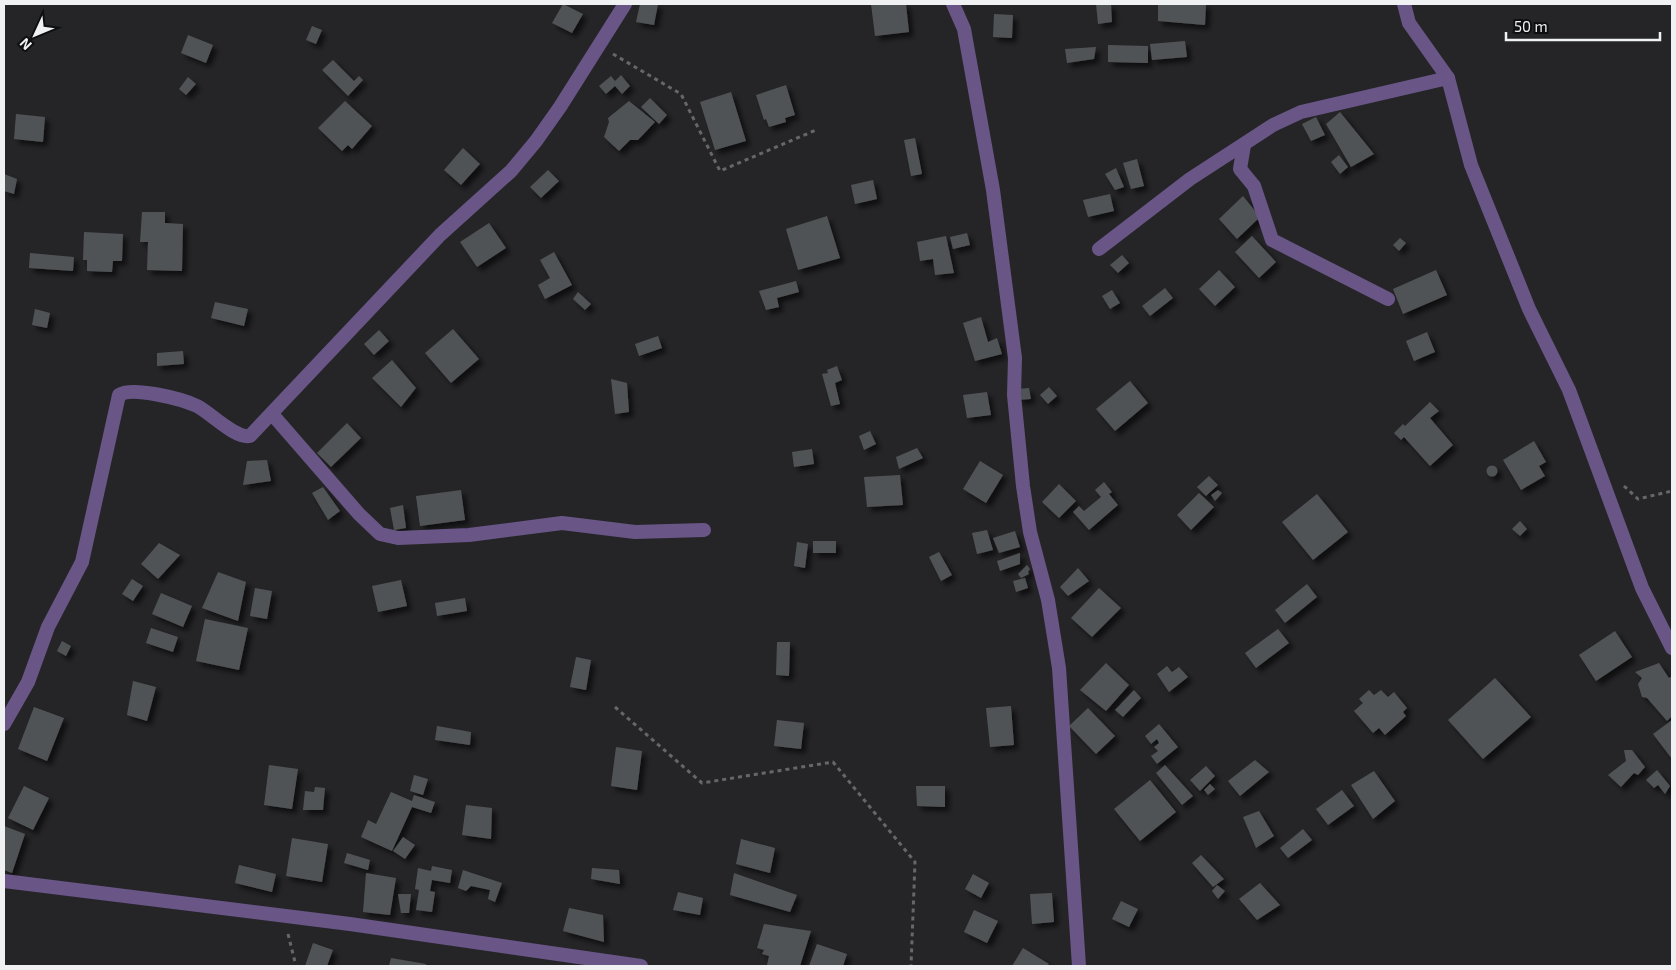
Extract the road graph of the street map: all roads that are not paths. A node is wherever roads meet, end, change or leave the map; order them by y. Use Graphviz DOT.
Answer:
graph roads {
  1 [pos="625,4"];
  2 [pos="953,4"];
  3 [pos="1404,4"];
  4 [pos="1448,78"];
  5 [pos="1244,144"];
  6 [pos="1099,249"];
  7 [pos="1388,299"];
  8 [pos="272,414"];
  9 [pos="704,530"];
  10 [pos="1672,648"];
  11 [pos="4,724"];
  12 [pos="4,881"];
  13 [pos="641,966"];
  14 [pos="1080,966"];
  1 -- 8 [label="street"];
  2 -- 14 [label="street"];
  3 -- 4 [label="street"];
  4 -- 5 [label="street"];
  4 -- 10 [label="street"];
  5 -- 6 [label="street"];
  5 -- 7 [label="street"];
  8 -- 9 [label="street"];
  8 -- 11 [label="street"];
  12 -- 13 [label="street"];
}
